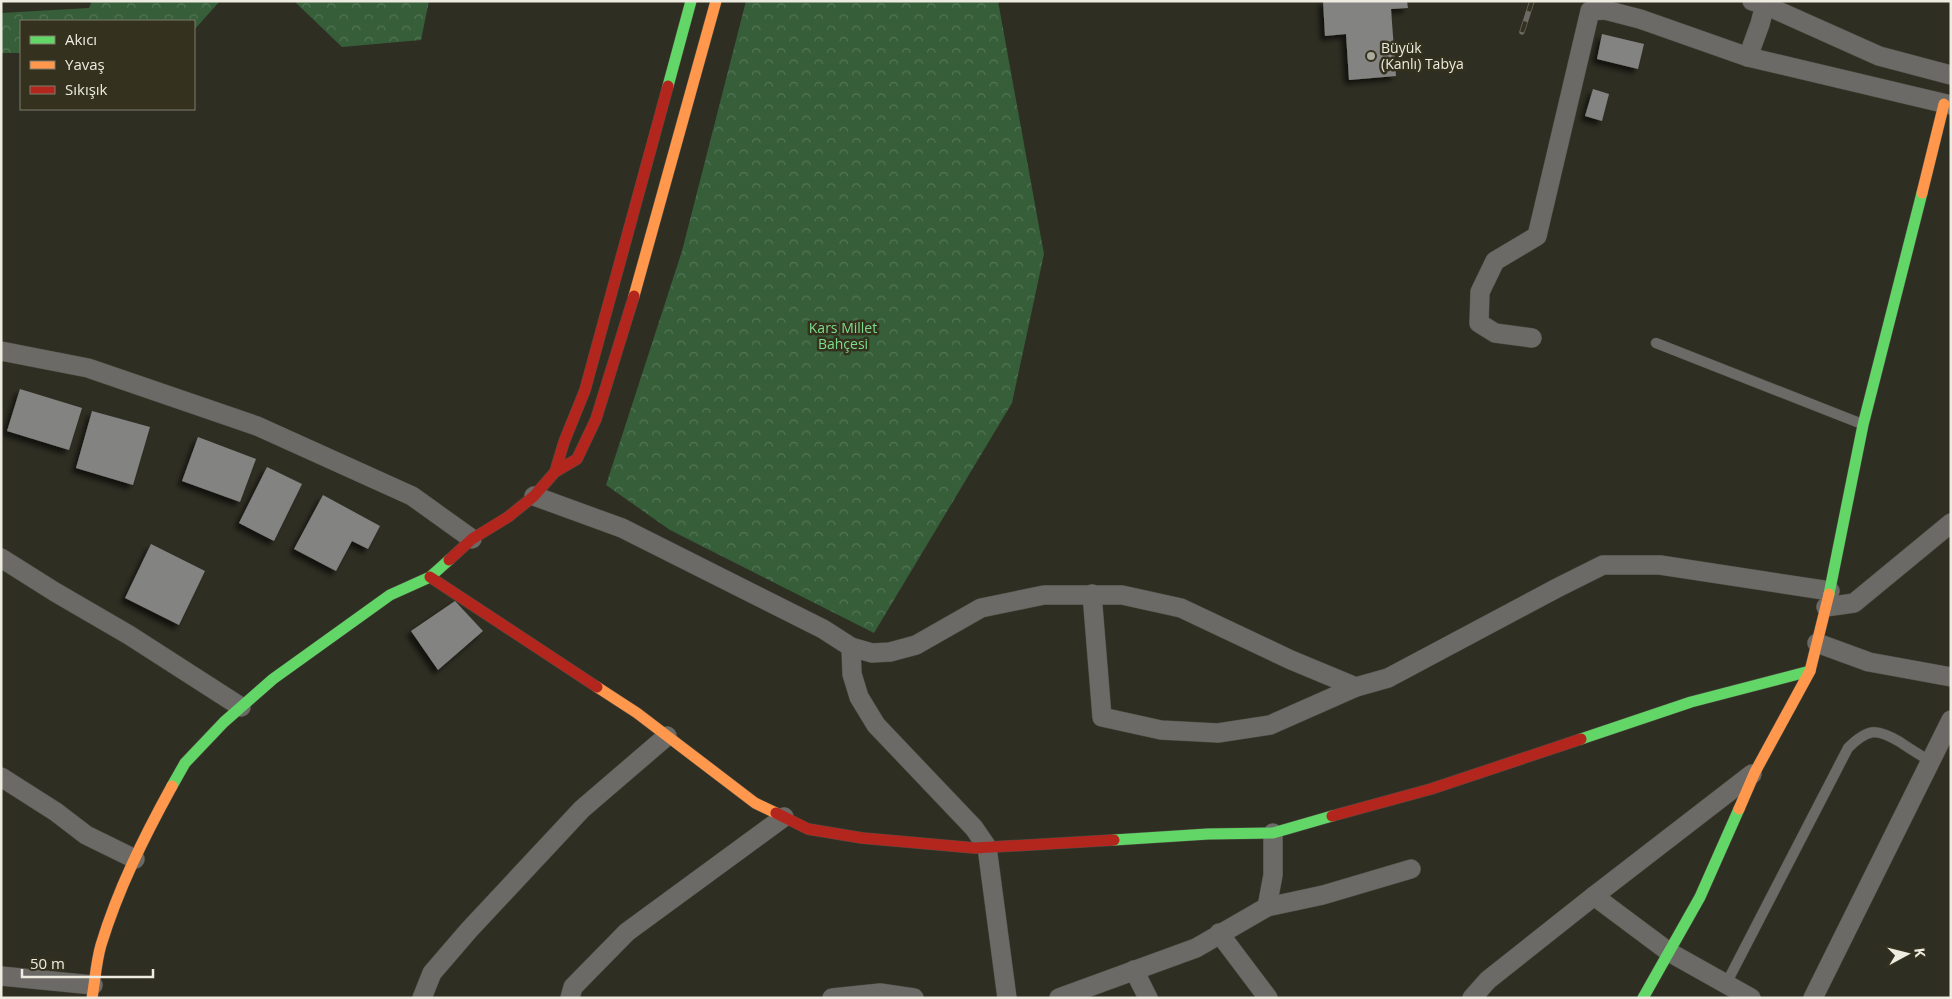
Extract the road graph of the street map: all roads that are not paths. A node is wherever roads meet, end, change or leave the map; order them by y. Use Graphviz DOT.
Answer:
graph roads {
  1 [pos="691,1"];
  2 [pos="716,1"];
  3 [pos="1761,3"];
  4 [pos="1748,57"];
  5 [pos="1951,75"];
  6 [pos="1947,105"];
  7 [pos="1532,338"];
  8 [pos="1656,343"];
  9 [pos="1,351"];
  10 [pos="1863,425"];
  11 [pos="555,472"];
  12 [pos="534,496"];
  13 [pos="1951,523"];
  14 [pos="472,539"];
  15 [pos="1,558"];
  16 [pos="430,576"];
  17 [pos="1092,594"];
  18 [pos="1828,599"];
  19 [pos="1817,642"];
  20 [pos="851,647"];
  21 [pos="1810,671"];
  22 [pos="1951,677"];
  23 [pos="1356,687"];
  24 [pos="241,707"];
  25 [pos="1951,720"];
  26 [pos="667,736"];
  27 [pos="1930,761"];
  28 [pos="1755,772"];
  29 [pos="1,777"];
  30 [pos="784,818"];
  31 [pos="1274,833"];
  32 [pos="987,848"];
  33 [pos="135,859"];
  34 [pos="1410,869"];
  35 [pos="1594,896"];
  36 [pos="1267,907"];
  37 [pos="1219,933"];
  38 [pos="1669,952"];
  39 [pos="1134,970"];
  40 [pos="1,976"];
  41 [pos="1726,984"];
  42 [pos="92,992"];
  43 [pos="422,998"];
  44 [pos="570,998"];
  45 [pos="832,998"];
  46 [pos="914,998"];
  47 [pos="1007,998"];
  48 [pos="1059,998"];
  49 [pos="1148,998"];
  50 [pos="1268,998"];
  51 [pos="1472,998"];
  52 [pos="1643,998"];
  53 [pos="1751,998"];
  54 [pos="1813,998"];
  1 -- 11 [label="street"];
  2 -- 11 [label="street"];
  3 -- 4 [label="street"];
  3 -- 5 [label="street"];
  4 -- 6 [label="street"];
  4 -- 7 [label="street"];
  6 -- 10 [label="street"];
  8 -- 10 [label="lane"];
  9 -- 14 [label="street"];
  10 -- 18 [label="street"];
  11 -- 12 [label="street"];
  12 -- 14 [label="street"];
  12 -- 20 [label="street"];
  13 -- 18 [label="street"];
  14 -- 16 [label="street"];
  15 -- 24 [label="street"];
  16 -- 24 [label="street"];
  16 -- 26 [label="street"];
  17 -- 20 [label="street"];
  17 -- 23 [label="street"];
  17 -- 23 [label="street"];
  18 -- 19 [label="street"];
  18 -- 23 [label="street"];
  19 -- 21 [label="street"];
  19 -- 22 [label="street"];
  20 -- 32 [label="street"];
  21 -- 28 [label="street"];
  21 -- 31 [label="street"];
  24 -- 33 [label="street"];
  25 -- 27 [label="street"];
  26 -- 30 [label="street"];
  26 -- 43 [label="street"];
  27 -- 41 [label="lane"];
  27 -- 54 [label="street"];
  28 -- 35 [label="street"];
  28 -- 38 [label="street"];
  29 -- 33 [label="street"];
  30 -- 32 [label="street"];
  30 -- 44 [label="street"];
  31 -- 32 [label="street"];
  31 -- 36 [label="street"];
  32 -- 47 [label="street"];
  33 -- 42 [label="street"];
  34 -- 36 [label="street"];
  35 -- 38 [label="street"];
  35 -- 51 [label="street"];
  36 -- 37 [label="street"];
  37 -- 39 [label="street"];
  37 -- 50 [label="street"];
  38 -- 41 [label="street"];
  38 -- 52 [label="street"];
  39 -- 48 [label="street"];
  39 -- 49 [label="street"];
  40 -- 42 [label="street"];
  41 -- 53 [label="street"];
  45 -- 46 [label="street"];
}
